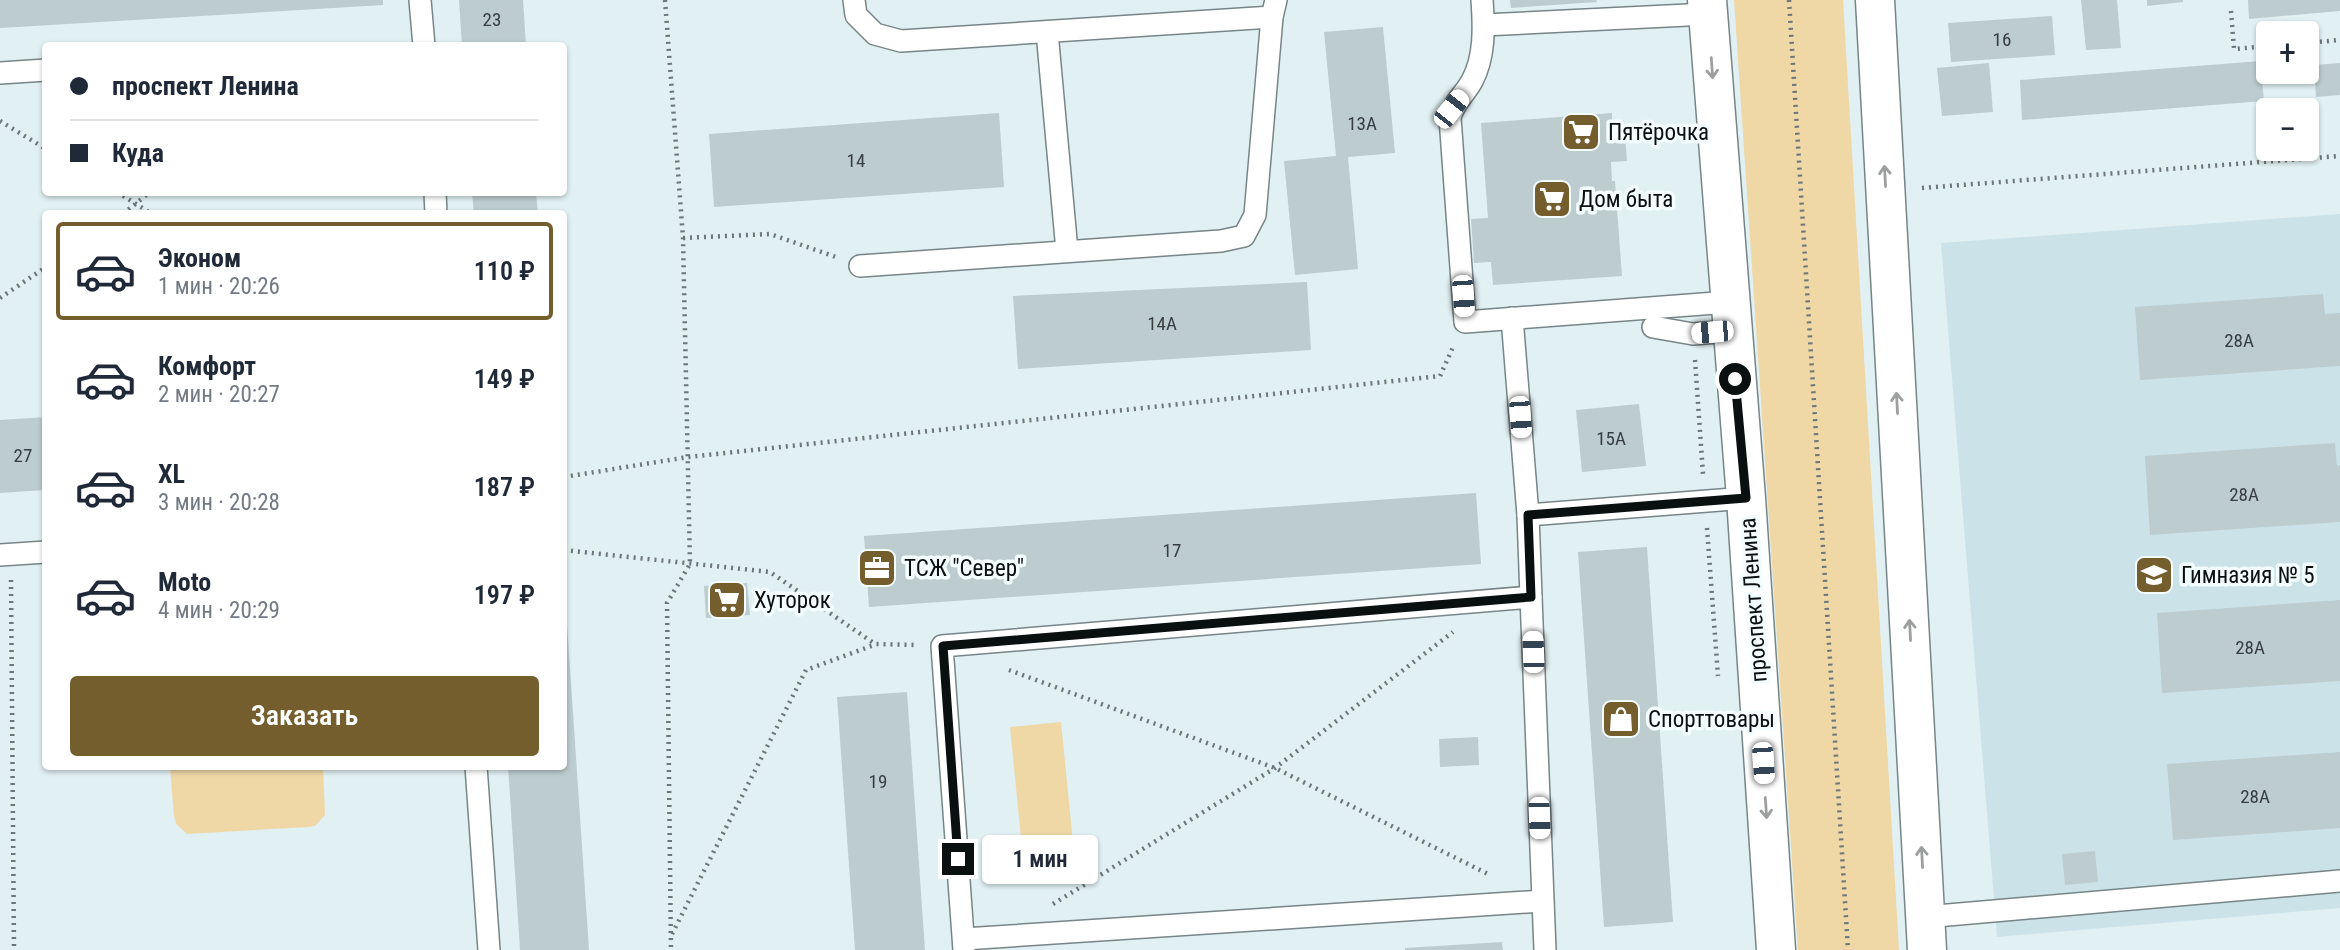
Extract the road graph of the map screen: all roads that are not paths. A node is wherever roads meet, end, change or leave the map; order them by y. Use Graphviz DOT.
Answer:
graph roads {
  1 [pos="420,0"];
  2 [pos="854,0"];
  3 [pos="1482,0"];
  4 [pos="1875,0"];
  5 [pos="1707,7"];
  6 [pos="1274,9"];
  7 [pos="1484,25"];
  8 [pos="1047,32"];
  9 [pos="424,42"];
  10 [pos="42,70"];
  11 [pos="0,73"];
  12 [pos="1067,251"];
  13 [pos="860,266"];
  14 [pos="1730,316"];
  15 [pos="1513,318"];
  16 [pos="1653,327"];
  17 [pos="1746,498"];
  18 [pos="1528,515"];
  19 [pos="42,552"];
  20 [pos="5,555"];
  21 [pos="1531,597"];
  22 [pos="477,770"];
  23 [pos="2340,881"];
  24 [pos="1542,901"];
  25 [pos="1926,934"];
  26 [pos="964,945"];
  27 [pos="489,950"];
  28 [pos="1545,950"];
  29 [pos="1776,950"];
  1 -- 9 [label="lane"];
  2 -- 8 [label="lane"];
  3 -- 7 [label="lane"];
  25 -- 4 [label="street, one-way"];
  5 -- 7 [label="lane"];
  5 -- 14 [label="street, проспект Ленина, one-way"];
  6 -- 8 [label="lane"];
  6 -- 12 [label="lane"];
  7 -- 15 [label="lane"];
  8 -- 12 [label="lane"];
  10 -- 11 [label="lane"];
  12 -- 13 [label="lane"];
  14 -- 15 [label="lane"];
  14 -- 16 [label="lane"];
  14 -- 17 [label="street, проспект Ленина"];
  15 -- 18 [label="lane"];
  17 -- 18 [label="lane"];
  17 -- 29 [label="street, проспект Ленина, one-way"];
  18 -- 21 [label="lane"];
  19 -- 20 [label="lane"];
  21 -- 24 [label="lane"];
  21 -- 26 [label="lane"];
  22 -- 27 [label="lane"];
  23 -- 25 [label="lane"];
  24 -- 26 [label="lane"];
  24 -- 28 [label="lane"];
}
